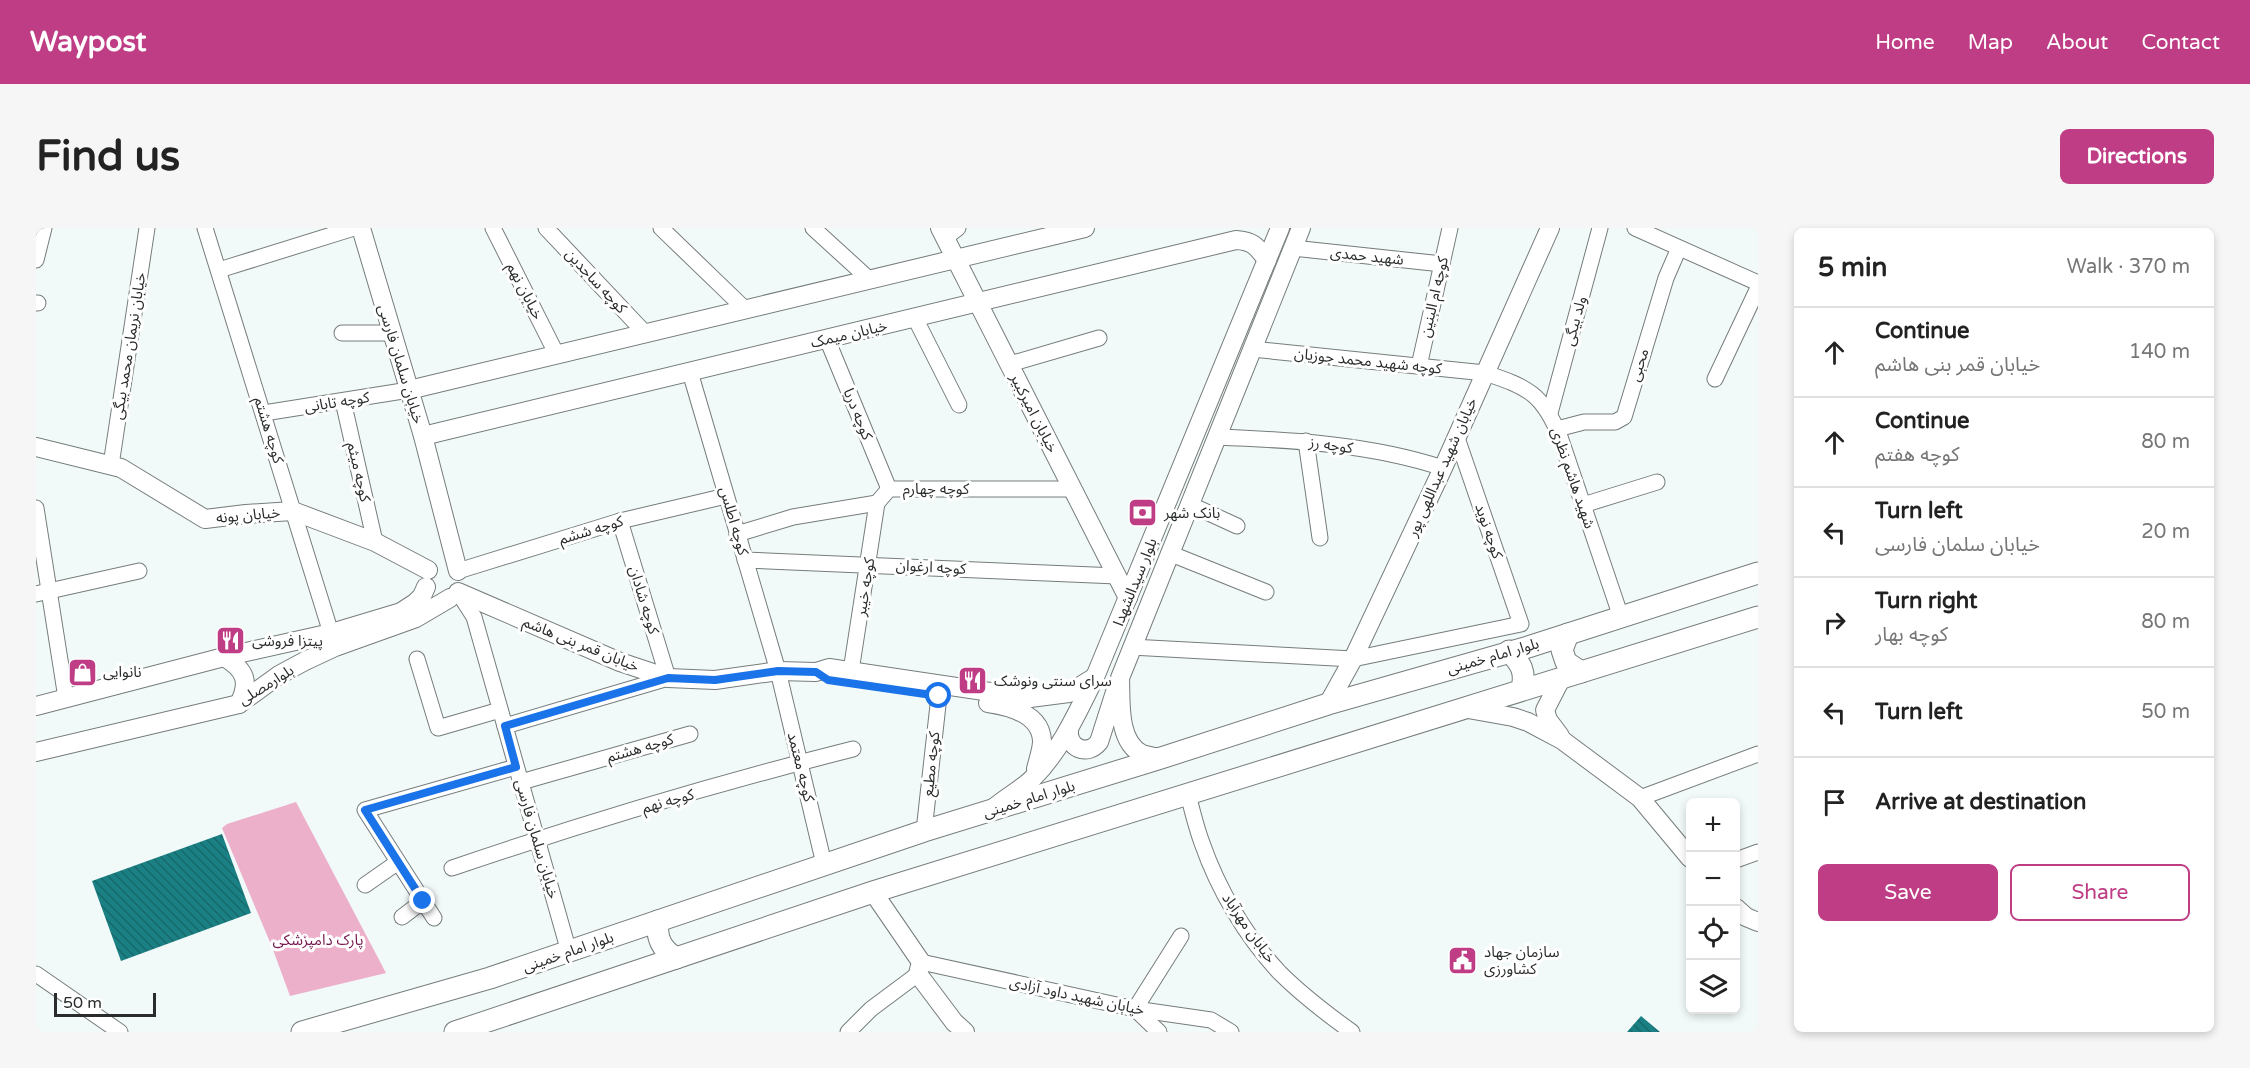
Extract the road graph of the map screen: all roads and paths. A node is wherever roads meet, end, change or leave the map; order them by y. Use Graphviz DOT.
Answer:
graph roads {
  1 [pos="44,228"];
  2 [pos="147,228"];
  3 [pos="205,228"];
  4 [pos="354,228"];
  5 [pos="361,228"];
  6 [pos="546,228"];
  7 [pos="661,228"];
  8 [pos="813,228"];
  9 [pos="1085,228"];
  10 [pos="1280,228"];
  11 [pos="1301,228"];
  12 [pos="1450,228"];
  13 [pos="1550,228"];
  14 [pos="1600,228"];
  15 [pos="1635,228"];
  16 [pos="499,230"];
  17 [pos="948,231"];
  18 [pos="1052,232"];
  19 [pos="1253,234"];
  20 [pos="1293,248"];
  21 [pos="1679,248"];
  22 [pos="956,259"];
  23 [pos="36,260"];
  24 [pos="1267,260"];
  25 [pos="1442,264"];
  26 [pos="219,270"];
  27 [pos="870,280"];
  28 [pos="1758,283"];
  29 [pos="1758,288"];
  30 [pos="978,302"];
  31 [pos="747,310"];
  32 [pos="915,318"];
  33 [pos="342,333"];
  34 [pos="392,333"];
  35 [pos="646,334"];
  36 [pos="1100,338"];
  37 [pos="827,339"];
  38 [pos="1252,349"];
  39 [pos="557,355"];
  40 [pos="1010,364"];
  41 [pos="1419,366"];
  42 [pos="690,372"];
  43 [pos="1485,373"];
  44 [pos="1715,379"];
  45 [pos="410,390"];
  46 [pos="343,401"];
  47 [pos="959,405"];
  48 [pos="264,413"];
  49 [pos="1550,413"];
  50 [pos="1557,429"];
  51 [pos="423,436"];
  52 [pos="1216,437"];
  53 [pos="1457,438"];
  54 [pos="1306,441"];
  55 [pos="36,447"];
  56 [pos="111,465"];
  57 [pos="1443,468"];
  58 [pos="1657,482"];
  59 [pos="889,489"];
  60 [pos="1072,489"];
  61 [pos="726,496"];
  62 [pos="877,503"];
  63 [pos="1189,504"];
  64 [pos="1583,505"];
  65 [pos="36,508"];
  66 [pos="293,511"];
  67 [pos="620,521"];
  68 [pos="1237,526"];
  69 [pos="737,534"];
  70 [pos="1320,538"];
  71 [pos="375,542"];
  72 [pos="1169,553"];
  73 [pos="745,560"];
  74 [pos="869,564"];
  75 [pos="138,571"];
  76 [pos="458,571"];
  77 [pos="1758,573"];
  78 [pos="1117,576"];
  79 [pos="427,579"];
  80 [pos="1266,592"];
  81 [pos="42,593"];
  82 [pos="454,595"];
  83 [pos="1128,598"];
  84 [pos="1621,617"];
  85 [pos="1758,617"];
  86 [pos="331,633"];
  87 [pos="1568,634"];
  88 [pos="273,646"];
  89 [pos="1131,647"];
  90 [pos="1509,651"];
  91 [pos="224,657"];
  92 [pos="417,658"];
  93 [pos="1353,659"];
  94 [pos="778,671"];
  95 [pos="851,671"];
  96 [pos="816,672"];
  97 [pos="1572,674"];
  98 [pos="279,675"];
  99 [pos="1095,677"];
  100 [pos="668,678"];
  101 [pos="1120,678"];
  102 [pos="1522,689"];
  103 [pos="939,696"];
  104 [pos="66,698"];
  105 [pos="238,704"];
  106 [pos="1328,704"];
  107 [pos="36,706"];
  108 [pos="1468,709"];
  109 [pos="500,710"];
  110 [pos="505,726"];
  111 [pos="1069,729"];
  112 [pos="690,734"];
  113 [pos="1563,740"];
  114 [pos="853,749"];
  115 [pos="36,752"];
  116 [pos="1758,754"];
  117 [pos="1161,758"];
  118 [pos="799,763"];
  119 [pos="516,767"];
  120 [pos="1033,778"];
  121 [pos="521,782"];
  122 [pos="1188,794"];
  123 [pos="1640,798"];
  124 [pos="991,810"];
  125 [pos="924,831"];
  126 [pos="537,839"];
  127 [pos="1758,852"];
  128 [pos="1686,853"];
  129 [pos="1740,859"];
  130 [pos="398,862"];
  131 [pos="824,864"];
  132 [pos="452,868"];
  133 [pos="364,885"];
  134 [pos="873,892"];
  135 [pos="423,901"];
  136 [pos="1740,911"];
  137 [pos="402,917"];
  138 [pos="434,918"];
  139 [pos="658,921"];
  140 [pos="1758,922"];
  141 [pos="1181,936"];
  142 [pos="569,952"];
  143 [pos="676,958"];
  144 [pos="920,968"];
  145 [pos="36,974"];
  146 [pos="1135,1009"];
  147 [pos="487,1027"];
  148 [pos="1148,1029"];
  149 [pos="120,1032"];
  150 [pos="302,1032"];
  151 [pos="455,1032"];
  152 [pos="848,1032"];
  153 [pos="965,1032"];
  154 [pos="1231,1032"];
  155 [pos="1352,1032"];
  1 -- 23 [label="street"];
  2 -- 56 [label="street, خیابان نریمان محمد بیگی"];
  3 -- 26 [label="street, کوچه هشتم"];
  4 -- 26 [label="street"];
  5 -- 34 [label="street, خیابان سلمان فارسی"];
  6 -- 35 [label="street, کوچه ساجدین"];
  7 -- 31 [label="street"];
  8 -- 27 [label="street"];
  9 -- 18 [label="street"];
  10 -- 24 [label="street, بلوار سیدالشهدا"];
  11 -- 20 [label="street, بلوار سیدالشهدا"];
  12 -- 25 [label="street, کوچه ام البنین"];
  13 -- 43 [label="street, خیابان شهید عبداللهی پور"];
  14 -- 49 [label="street, ولد بیگی"];
  15 -- 21 [label="street"];
  16 -- 39 [label="street, خیابان نهم"];
  17 -- 22 [label="street, خیابان امیرکبیر"];
  18 -- 22 [label="street"];
  19 -- 24 [label="street, خیابان میمک"];
  19 -- 30 [label="street, خیابان میمک"];
  20 -- 25 [label="street, شهید حمدی"];
  20 -- 38 [label="street, بلوار سیدالشهدا"];
  21 -- 28 [label="street"];
  21 -- 50 [label="street, محبی"];
  22 -- 27 [label="street"];
  22 -- 30 [label="street, خیابان امیرکبیر"];
  24 -- 83 [label="street, بلوار سیدالشهدا"];
  25 -- 41 [label="street, کوچه ام البنین"];
  26 -- 48 [label="street, کوچه هشتم"];
  27 -- 31 [label="street"];
  29 -- 44 [label="street"];
  30 -- 32 [label="street, خیابان میمک"];
  30 -- 40 [label="street, خیابان امیرکبیر"];
  31 -- 35 [label="street"];
  32 -- 37 [label="street, خیابان میمک"];
  32 -- 47 [label="street"];
  33 -- 34 [label="street"];
  34 -- 45 [label="street, خیابان سلمان فارسی"];
  35 -- 39 [label="street"];
  36 -- 40 [label="street"];
  37 -- 42 [label="street, خیابان میمک"];
  37 -- 59 [label="street, کوچه دریا"];
  38 -- 41 [label="street, کوچه شهید محمد جوزیان"];
  38 -- 52 [label="street, بلوار سیدالشهدا"];
  39 -- 45 [label="street"];
  40 -- 60 [label="street, خیابان امیرکبیر"];
  41 -- 43 [label="street, کوچه شهید محمد جوزیان"];
  42 -- 51 [label="street, خیابان میمک"];
  42 -- 61 [label="street, کوچه اطلس"];
  43 -- 49 [label="street, شهید هاشم نظری"];
  43 -- 53 [label="street, خیابان شهید عبداللهی پور"];
  45 -- 46 [label="street, کوچه تابانی"];
  45 -- 51 [label="street, خیابان سلمان فارسی"];
  46 -- 48 [label="street, کوچه تابانی"];
  46 -- 71 [label="street, کوچه میثم"];
  48 -- 66 [label="street, کوچه هشتم"];
  49 -- 50 [label="street, شهید هاشم نظری"];
  50 -- 64 [label="street, شهید هاشم نظری"];
  51 -- 76 [label="street, خیابان سلمان فارسی"];
  52 -- 54 [label="street, کوچه رز"];
  52 -- 63 [label="street, بلوار سیدالشهدا"];
  53 -- 57 [label="street, خیابان شهید عبداللهی پور"];
  53 -- 93 [label="street, کوچه نوید"];
  54 -- 57 [label="street, کوچه رز"];
  54 -- 70 [label="street"];
  55 -- 56 [label="street, خیابان پونه"];
  56 -- 66 [label="street, خیابان پونه"];
  57 -- 93 [label="street, خیابان شهید عبداللهی پور"];
  58 -- 64 [label="street"];
  59 -- 60 [label="street, کوچه چهارم"];
  59 -- 62 [label="street, کوچه چهارم"];
  60 -- 78 [label="street, خیابان امیرکبیر"];
  61 -- 67 [label="street, کوچه ششم"];
  61 -- 69 [label="street, کوچه اطلس"];
  62 -- 69 [label="street"];
  62 -- 74 [label="street, کوچه خیبر"];
  63 -- 68 [label="street"];
  63 -- 72 [label="street, بلوار سیدالشهدا"];
  64 -- 84 [label="street, شهید هاشم نظری"];
  65 -- 81 [label="street"];
  66 -- 71 [label="street, خیابان پونه"];
  66 -- 86 [label="street, کوچه هشتم"];
  67 -- 76 [label="street, کوچه ششم"];
  67 -- 100 [label="street, کوچه شادان"];
  69 -- 73 [label="street, کوچه اطلس"];
  71 -- 79 [label="street, خیابان پونه"];
  72 -- 80 [label="street"];
  72 -- 89 [label="street, بلوار سیدالشهدا"];
  73 -- 74 [label="street, کوچه ارغوان"];
  73 -- 94 [label="street, کوچه اطلس"];
  74 -- 78 [label="street, کوچه ارغوان"];
  74 -- 95 [label="street, کوچه خیبر"];
  75 -- 81 [label="street"];
  76 -- 79 [label="street"];
  76 -- 82 [label="street"];
  77 -- 84 [label="main road, بلوار امام خمینی"];
  78 -- 83 [label="street, خیابان امیرکبیر"];
  79 -- 82 [label="street"];
  79 -- 86 [label="street, بلوارمصلی"];
  81 -- 104 [label="street"];
  82 -- 98 [label="street, بلوارمصلی"];
  82 -- 100 [label="street, خیابان قمر بنی هاشم"];
  82 -- 109 [label="street, خیابان سلمان فارسی"];
  83 -- 99 [label="street, بلوار سیدالشهدا"];
  84 -- 87 [label="main road, بلوار امام خمینی"];
  85 -- 97 [label="main road"];
  86 -- 88 [label="street, بلوارمصلی"];
  87 -- 90 [label="main road, بلوار امام خمینی"];
  87 -- 97 [label="main road"];
  88 -- 91 [label="street, بلوارمصلی"];
  88 -- 98 [label="street"];
  89 -- 93 [label="street"];
  89 -- 101 [label="street, بلوار سیدالشهدا"];
  90 -- 102 [label="main road"];
  90 -- 106 [label="main road, بلوار امام خمینی"];
  91 -- 104 [label="street, بلوارمصلی"];
  91 -- 105 [label="street"];
  92 -- 109 [label="street"];
  93 -- 106 [label="street, خیابان شهید عبداللهی پور"];
  94 -- 96 [label="street, خیابان قمر بنی هاشم"];
  94 -- 100 [label="street, خیابان قمر بنی هاشم"];
  94 -- 118 [label="street, کوچه معتمد"];
  95 -- 96 [label="street, خیابان قمر بنی هاشم"];
  95 -- 99 [label="street, خیابان قمر بنی هاشم"];
  96 -- 103 [label="street, خیابان قمر بنی هاشم"];
  97 -- 102 [label="main road"];
  97 -- 113 [label="street"];
  98 -- 105 [label="street, بلوارمصلی"];
  99 -- 111 [label="street, بلوار سیدالشهدا"];
  100 -- 110 [label="street"];
  101 -- 111 [label="street"];
  101 -- 117 [label="street, بلوار سیدالشهدا"];
  102 -- 108 [label="main road"];
  103 -- 120 [label="street, خیابان قمر بنی هاشم"];
  103 -- 125 [label="street, کوچه مطیع"];
  104 -- 107 [label="street, بلوارمصلی"];
  105 -- 115 [label="street, بلوارمصلی"];
  106 -- 117 [label="main road, بلوار امام خمینی"];
  108 -- 113 [label="street"];
  108 -- 122 [label="main road"];
  109 -- 110 [label="street, خیابان سلمان فارسی"];
  110 -- 119 [label="street, خیابان سلمان فارسی"];
  111 -- 120 [label="street, بلوار سیدالشهدا"];
  112 -- 121 [label="street, کوچه هشتم"];
  113 -- 123 [label="street"];
  114 -- 118 [label="street, کوچه نهم"];
  116 -- 123 [label="street"];
  117 -- 124 [label="main road, بلوار امام خمینی"];
  118 -- 126 [label="street, کوچه نهم"];
  118 -- 131 [label="street, کوچه معتمد"];
  119 -- 121 [label="street, خیابان سلمان فارسی"];
  119 -- 130 [label="street"];
  120 -- 124 [label="street, بلوار سیدالشهدا"];
  121 -- 126 [label="street, خیابان سلمان فارسی"];
  122 -- 134 [label="main road"];
  122 -- 155 [label="street, خیابان مهرآباد"];
  123 -- 128 [label="street"];
  124 -- 125 [label="main road, بلوار امام خمینی"];
  125 -- 131 [label="main road, بلوار امام خمینی"];
  126 -- 132 [label="street, کوچه نهم"];
  126 -- 142 [label="street, خیابان سلمان فارسی"];
  127 -- 129 [label="street"];
  130 -- 133 [label="street"];
  130 -- 135 [label="street"];
  131 -- 139 [label="main road, بلوار امام خمینی"];
  134 -- 143 [label="main road"];
  134 -- 144 [label="street"];
  135 -- 137 [label="street"];
  135 -- 138 [label="street"];
  136 -- 140 [label="street"];
  139 -- 142 [label="main road, بلوار امام خمینی"];
  139 -- 143 [label="main road"];
  141 -- 146 [label="street"];
  142 -- 150 [label="main road, بلوار امام خمینی"];
  143 -- 147 [label="main road"];
  144 -- 146 [label="street, خیابان شهید داود آزادی"];
  144 -- 152 [label="street"];
  144 -- 153 [label="street"];
  145 -- 149 [label="street"];
  146 -- 148 [label="street"];
  146 -- 154 [label="street, خیابان شهید داود آزادی"];
  147 -- 151 [label="main road"];
}
